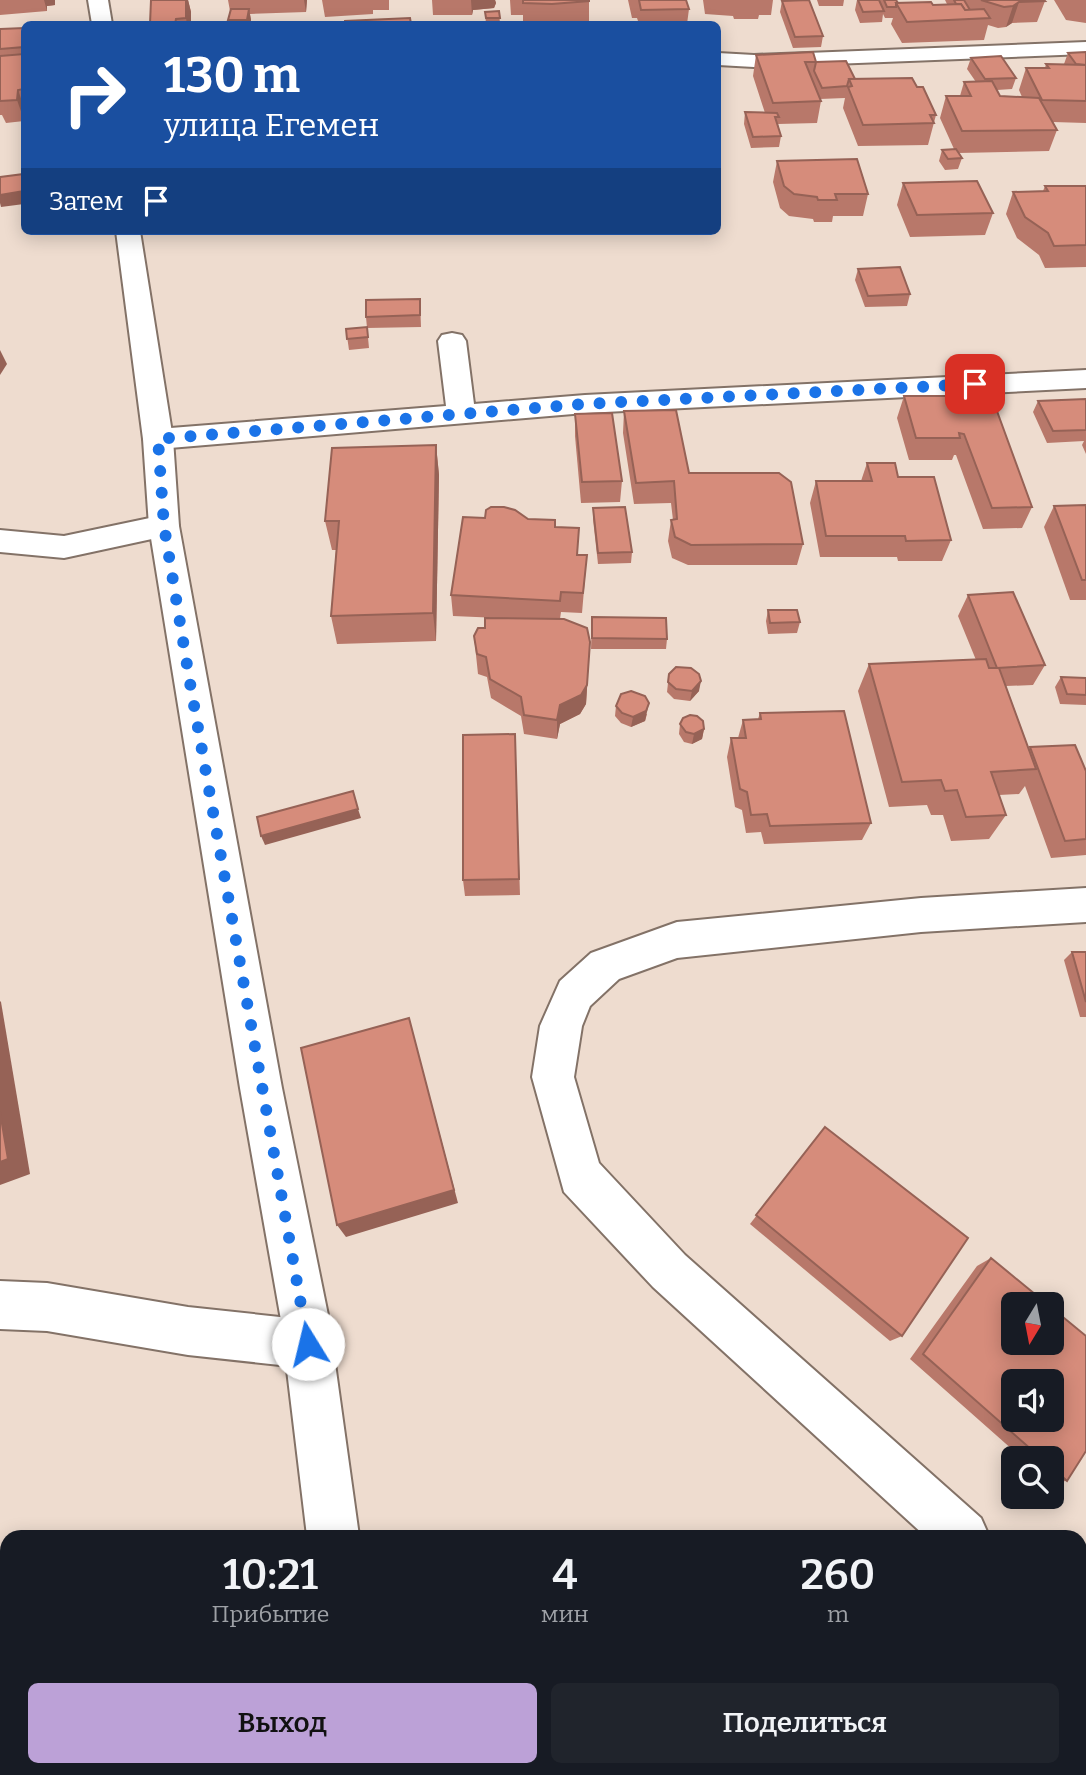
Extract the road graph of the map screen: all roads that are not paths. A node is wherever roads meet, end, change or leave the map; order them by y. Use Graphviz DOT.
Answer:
graph roads {
  1 [pos="98,0"];
  2 [pos="102,21"];
  3 [pos="1086,48"];
  4 [pos="721,59"];
  5 [pos="129,235"];
  6 [pos="452,341"];
  7 [pos="1086,379"];
  8 [pos="461,414"];
  9 [pos="158,439"];
  10 [pos="164,526"];
  11 [pos="0,541"];
  12 [pos="1086,905"];
  13 [pos="0,1305"];
  14 [pos="308,1344"];
  15 [pos="332,1530"];
  16 [pos="956,1530"];
  1 -- 2 [label="street"];
  3 -- 4 [label="street"];
  5 -- 9 [label="street"];
  6 -- 8 [label="street"];
  7 -- 8 [label="street"];
  8 -- 9 [label="street"];
  9 -- 10 [label="street"];
  10 -- 11 [label="street"];
  10 -- 14 [label="street"];
  12 -- 16 [label="street"];
  13 -- 14 [label="street"];
  14 -- 15 [label="street"];
}
